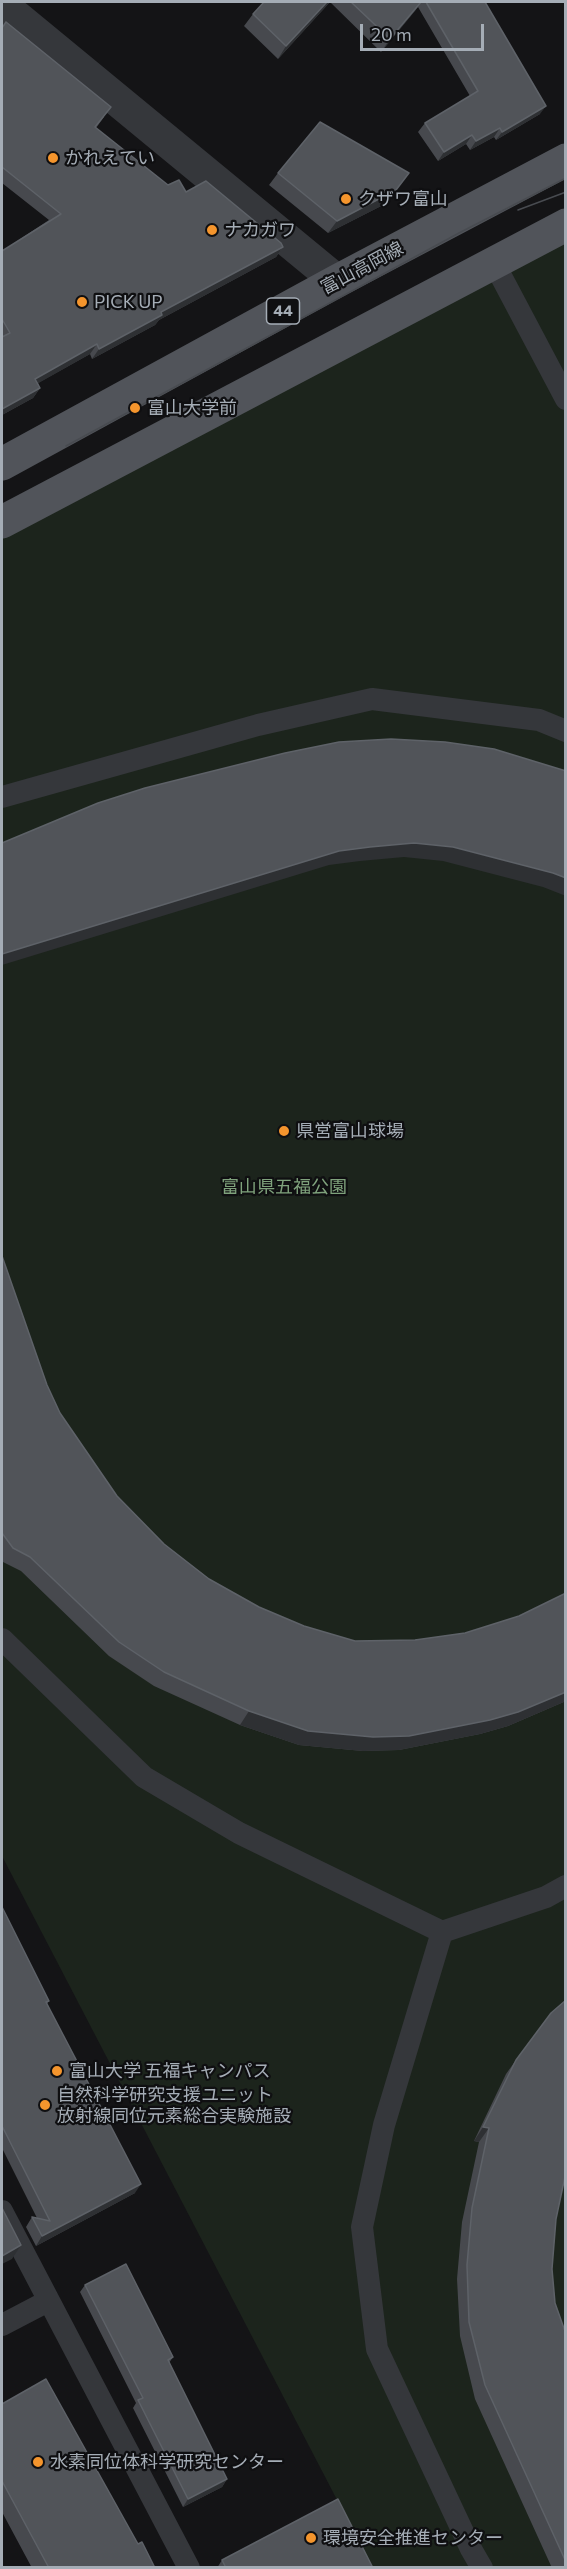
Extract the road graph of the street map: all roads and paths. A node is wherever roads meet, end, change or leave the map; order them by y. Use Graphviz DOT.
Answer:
graph roads {
  1 [pos="2,5"];
  2 [pos="566,160"];
  3 [pos="566,225"];
  4 [pos="494,263"];
  5 [pos="337,281"];
  6 [pos="566,399"];
  7 [pos="2,464"];
  8 [pos="2,522"];
  9 [pos="566,731"];
  10 [pos="2,797"];
  11 [pos="2,1639"];
  12 [pos="566,1886"];
  13 [pos="442,1932"];
  14 [pos="2,2211"];
  15 [pos="48,2301"];
  16 [pos="2,2325"];
  17 [pos="189,2568"];
  18 [pos="482,2568"];
  1 -- 5 [label="street"];
  2 -- 5 [label="main road, 富山高岡線 / 44"];
  3 -- 4 [label="main road"];
  4 -- 6 [label="lane"];
  4 -- 8 [label="main road"];
  5 -- 7 [label="main road, 富山高岡線 / 44"];
  9 -- 10 [label="lane"];
  11 -- 13 [label="lane"];
  12 -- 13 [label="lane"];
  13 -- 18 [label="lane"];
  14 -- 15 [label="lane"];
  15 -- 16 [label="lane"];
  15 -- 17 [label="lane"];
}
